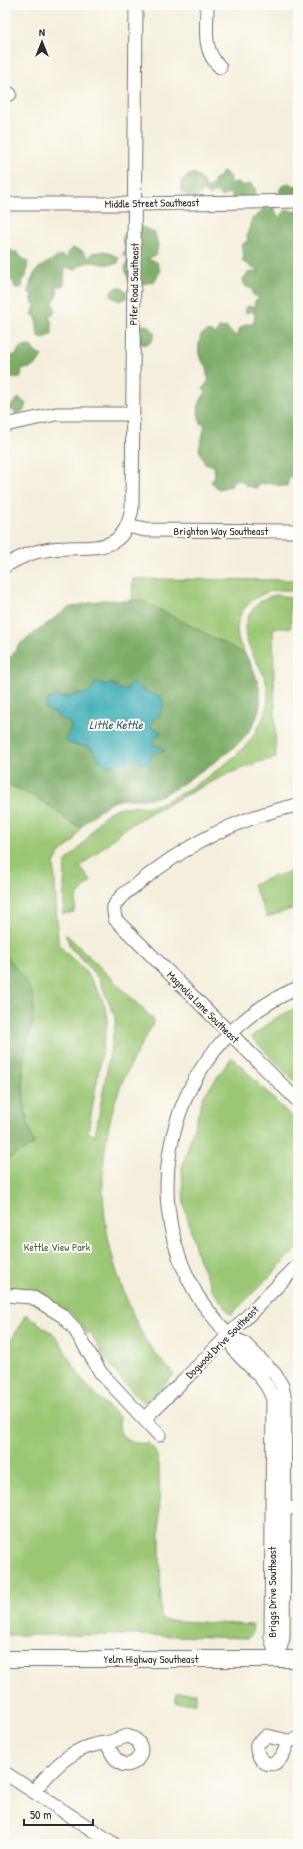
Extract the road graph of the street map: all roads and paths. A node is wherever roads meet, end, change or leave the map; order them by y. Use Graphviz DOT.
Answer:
graph roads {
  1 [pos="136,5"];
  2 [pos="207,5"];
  3 [pos="220,67"];
  4 [pos="298,201"];
  5 [pos="5,204"];
  6 [pos="135,204"];
  7 [pos="133,414"];
  8 [pos="5,425"];
  9 [pos="128,526"];
  10 [pos="298,531"];
  11 [pos="5,566"];
  12 [pos="298,805"];
  13 [pos="298,988"];
  14 [pos="230,1033"];
  15 [pos="298,1101"];
  16 [pos="298,1265"];
  17 [pos="5,1295"];
  18 [pos="229,1337"];
  19 [pos="145,1418"];
  20 [pos="159,1435"];
  21 [pos="278,1508"];
  22 [pos="298,1508"];
  23 [pos="298,1658"];
  24 [pos="5,1659"];
  25 [pos="277,1659"];
  26 [pos="107,1744"];
  27 [pos="5,1773"];
  28 [pos="34,1791"];
  29 [pos="114,1844"];
  1 -- 6 [label="street, Pifer Road Southeast"];
  2 -- 3 [label="street"];
  4 -- 6 [label="street, Middle Street Southeast"];
  5 -- 6 [label="street, Middle Street Southeast"];
  6 -- 7 [label="street, Pifer Road Southeast"];
  7 -- 8 [label="street"];
  7 -- 9 [label="street, Pifer Road Southeast"];
  9 -- 10 [label="street, Brighton Way Southeast"];
  9 -- 11 [label="street"];
  12 -- 14 [label="street, Magnolia Lane Southeast"];
  13 -- 14 [label="street, Briggs Drive Southeast"];
  14 -- 15 [label="street, Magnolia Lane Southeast"];
  14 -- 18 [label="street, Briggs Drive Southeast"];
  16 -- 18 [label="street, Dogwood Drive Southeast"];
  17 -- 19 [label="street"];
  18 -- 19 [label="street, Dogwood Drive Southeast"];
  18 -- 21 [label="street, Briggs Drive Southeast"];
  19 -- 20 [label="street"];
  21 -- 22 [label="street"];
  21 -- 25 [label="street, Briggs Drive Southeast"];
  23 -- 25 [label="main road, Yelm Highway Southeast"];
  24 -- 25 [label="main road, Yelm Highway Southeast"];
  26 -- 28 [label="street"];
  27 -- 28 [label="street"];
  28 -- 29 [label="street"];
}
